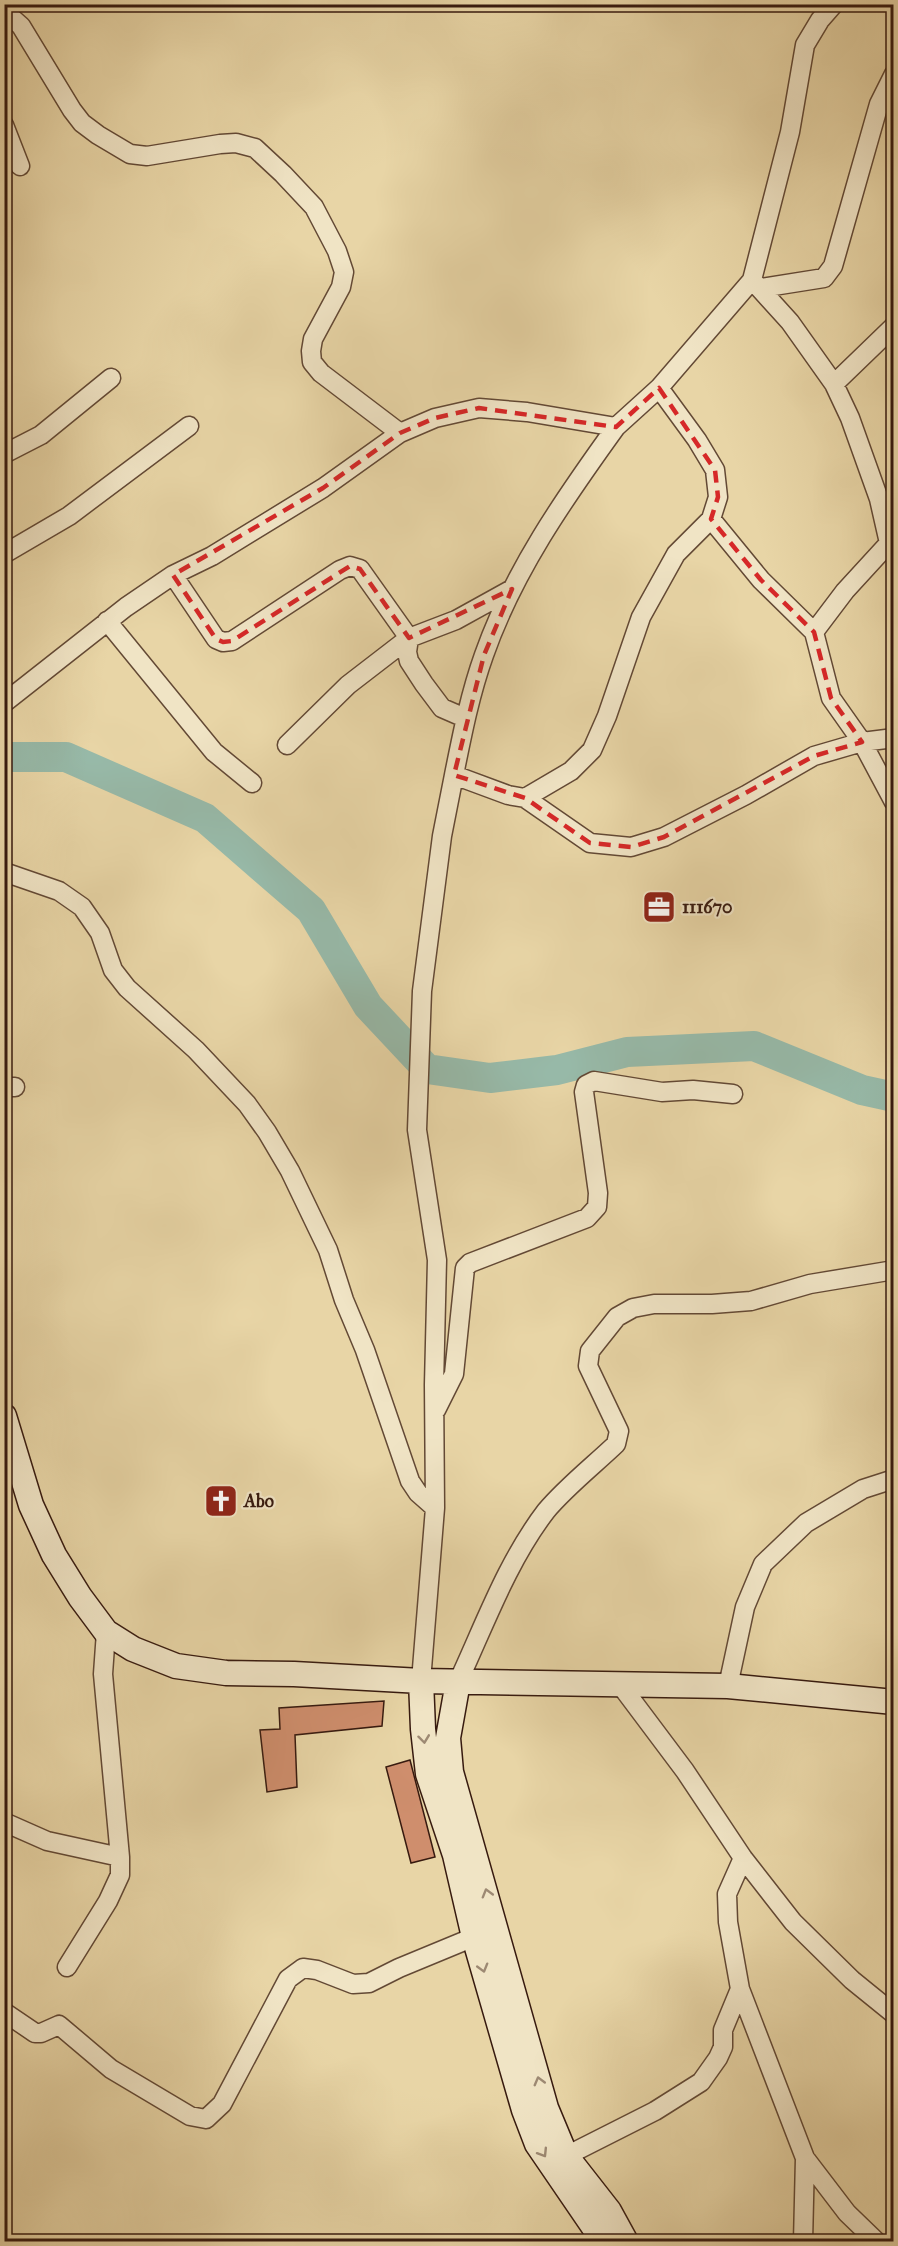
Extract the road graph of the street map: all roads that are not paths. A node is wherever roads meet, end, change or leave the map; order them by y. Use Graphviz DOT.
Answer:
graph roads {
  1 [pos="834,4"];
  2 [pos="5,18"];
  3 [pos="894,74"];
  4 [pos="4,125"];
  5 [pos="20,166"];
  6 [pos="757,284"];
  7 [pos="894,326"];
  8 [pos="111,378"];
  9 [pos="834,384"];
  10 [pos="659,388"];
  11 [pos="189,426"];
  12 [pos="616,427"];
  13 [pos="400,433"];
  14 [pos="4,454"];
  15 [pos="711,519"];
  16 [pos="891,545"];
  17 [pos="4,554"];
  18 [pos="173,575"];
  19 [pos="512,589"];
  20 [pos="107,621"];
  21 [pos="814,632"];
  22 [pos="409,638"];
  23 [pos="4,703"];
  24 [pos="465,718"];
  25 [pos="894,738"];
  26 [pos="862,742"];
  27 [pos="287,746"];
  28 [pos="454,775"];
  29 [pos="252,783"];
  30 [pos="525,798"];
  31 [pos="894,802"];
  32 [pos="4,872"];
  33 [pos="734,1094"];
  34 [pos="894,1270"];
  35 [pos="434,1414"];
  36 [pos="4,1416"];
  37 [pos="894,1479"];
  38 [pos="435,1508"];
  39 [pos="106,1632"];
  40 [pos="421,1681"];
  41 [pos="458,1682"];
  42 [pos="619,1683"];
  43 [pos="728,1686"];
  44 [pos="894,1702"];
  45 [pos="4,1822"];
  46 [pos="120,1857"];
  47 [pos="743,1858"];
  48 [pos="474,1937"];
  49 [pos="68,1967"];
  50 [pos="740,1989"];
  51 [pos="4,2012"];
  52 [pos="894,2014"];
  53 [pos="566,2156"];
  54 [pos="805,2158"];
  55 [pos="604,2241"];
  56 [pos="626,2241"];
  57 [pos="803,2241"];
  58 [pos="877,2241"];
  1 -- 6 [label="street"];
  2 -- 13 [label="street"];
  3 -- 6 [label="street"];
  4 -- 5 [label="street"];
  6 -- 9 [label="street"];
  6 -- 10 [label="street"];
  7 -- 9 [label="street"];
  8 -- 14 [label="street"];
  9 -- 16 [label="street"];
  10 -- 12 [label="street"];
  10 -- 15 [label="street"];
  11 -- 17 [label="street"];
  12 -- 13 [label="street"];
  12 -- 19 [label="street"];
  13 -- 18 [label="street"];
  15 -- 21 [label="street"];
  15 -- 30 [label="street"];
  16 -- 21 [label="street"];
  18 -- 20 [label="street"];
  18 -- 22 [label="street"];
  19 -- 22 [label="street"];
  19 -- 24 [label="street"];
  20 -- 23 [label="street"];
  20 -- 29 [label="street"];
  21 -- 26 [label="street"];
  22 -- 24 [label="street"];
  22 -- 27 [label="street"];
  24 -- 28 [label="street"];
  25 -- 26 [label="street"];
  26 -- 30 [label="street"];
  26 -- 31 [label="street"];
  28 -- 30 [label="street"];
  28 -- 35 [label="street"];
  32 -- 38 [label="street"];
  33 -- 35 [label="street"];
  34 -- 41 [label="street"];
  35 -- 38 [label="street"];
  36 -- 39 [label="street"];
  37 -- 43 [label="street"];
  38 -- 40 [label="street"];
  39 -- 40 [label="street"];
  39 -- 46 [label="street"];
  40 -- 41 [label="street"];
  40 -- 48 [label="street, one-way"];
  41 -- 42 [label="street"];
  53 -- 41 [label="street, one-way"];
  42 -- 43 [label="street"];
  42 -- 47 [label="street"];
  43 -- 44 [label="street"];
  45 -- 46 [label="street"];
  46 -- 49 [label="street"];
  47 -- 50 [label="street"];
  47 -- 52 [label="street"];
  48 -- 51 [label="street"];
  48 -- 55 [label="street, one-way"];
  50 -- 53 [label="street"];
  50 -- 54 [label="street"];
  53 -- 56 [label="street"];
  54 -- 57 [label="street"];
  54 -- 58 [label="street"];
}
